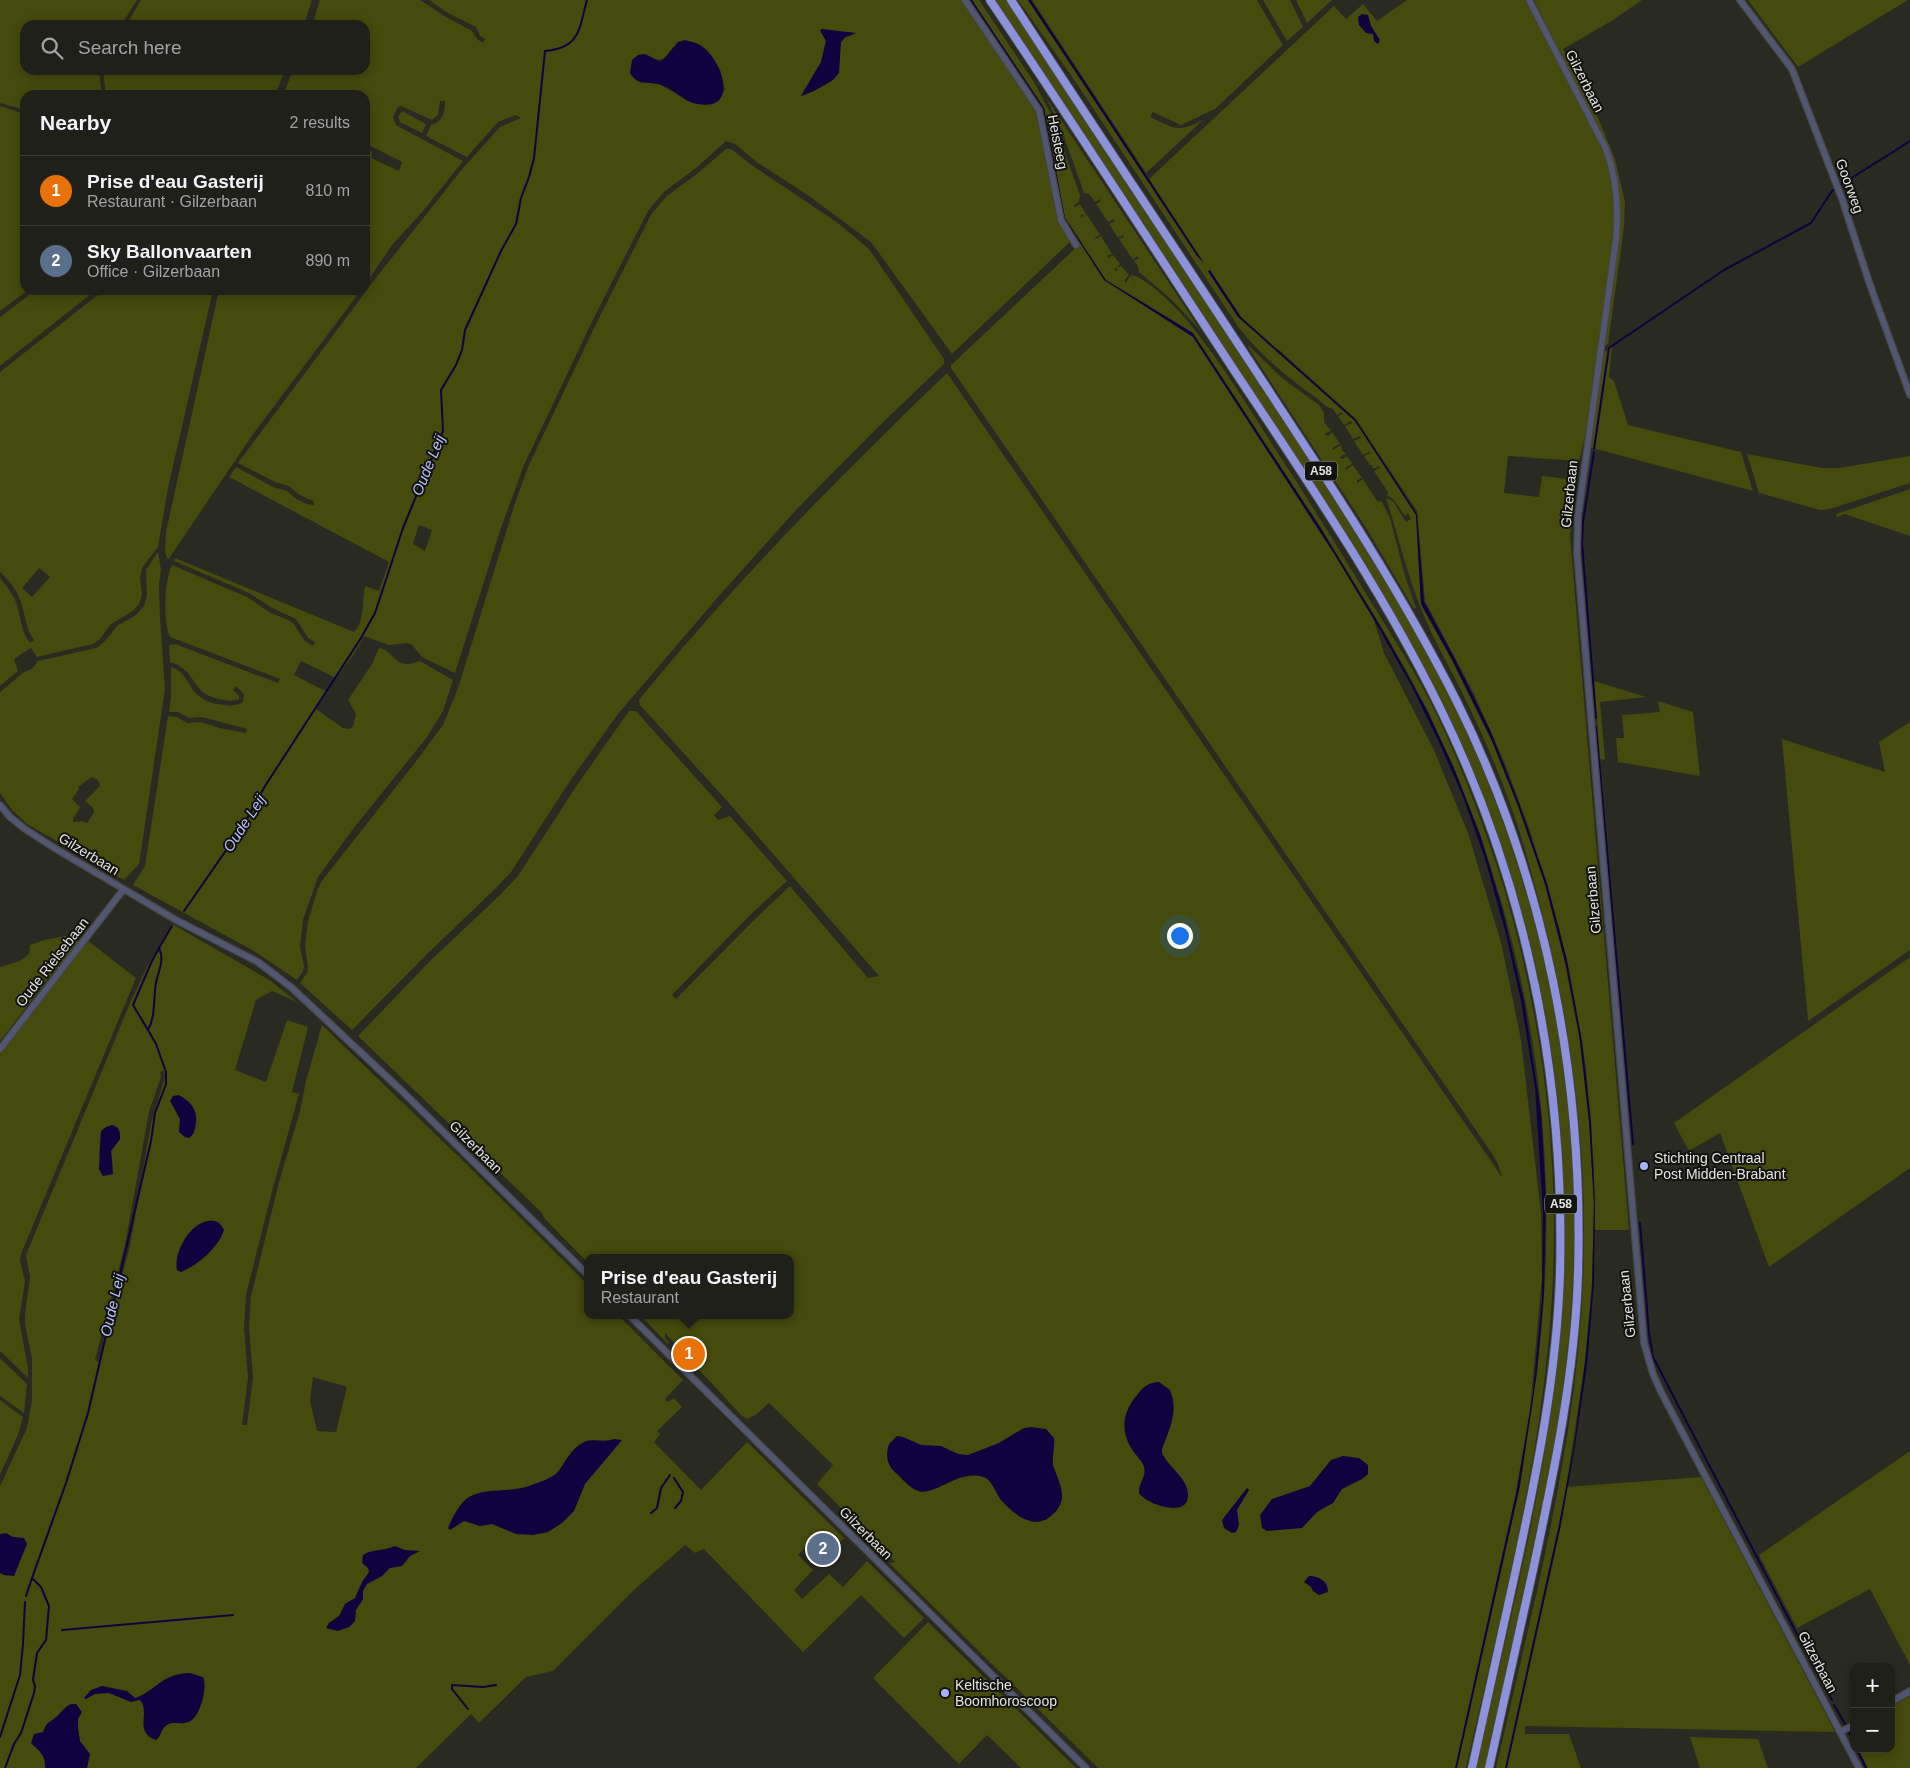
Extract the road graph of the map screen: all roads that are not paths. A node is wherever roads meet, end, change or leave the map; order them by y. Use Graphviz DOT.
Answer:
graph roads {
  1 [pos="966,0"];
  2 [pos="990,0"];
  3 [pos="1011,0"];
  4 [pos="1529,0"];
  5 [pos="1740,0"];
  6 [pos="1076,245"];
  7 [pos="1910,395"];
  8 [pos="0,805"];
  9 [pos="123,890"];
  10 [pos="0,1049"];
  11 [pos="584,1271"];
  12 [pos="633,1319"];
  13 [pos="1910,1691"];
  14 [pos="1895,1700"];
  15 [pos="1850,1727"];
  16 [pos="1840,1732"];
  17 [pos="1086,1768"];
  18 [pos="1472,1768"];
  19 [pos="1489,1768"];
  20 [pos="1859,1768"];
  1 -- 6 [label="street, Heisteeg"];
  2 -- 18 [label="highway, A58"];
  3 -- 19 [label="highway, A58"];
  4 -- 16 [label="street, Gilzerbaan"];
  5 -- 7 [label="street, Goorweg"];
  8 -- 9 [label="street, Gilzerbaan"];
  9 -- 10 [label="street, Oude Rielsebaan"];
  9 -- 11 [label="street, Gilzerbaan"];
  12 -- 17 [label="street, Gilzerbaan"];
  13 -- 14 [label="street"];
  15 -- 16 [label="street"];
  16 -- 20 [label="street, Gilzerbaan"];
}
